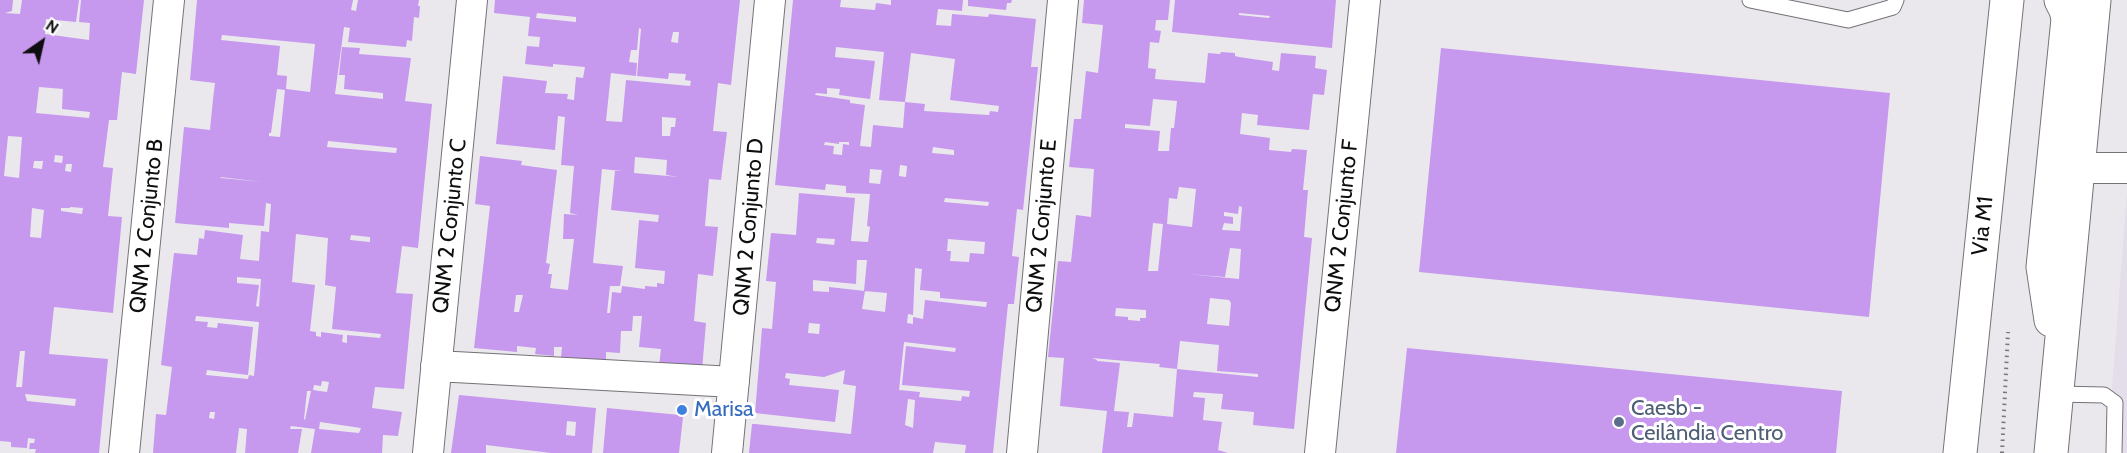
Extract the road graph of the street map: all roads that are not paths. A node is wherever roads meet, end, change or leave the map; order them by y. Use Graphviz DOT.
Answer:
graph roads {
  1 [pos="169,0"];
  2 [pos="472,0"];
  3 [pos="770,0"];
  4 [pos="1063,0"];
  5 [pos="1365,0"];
  6 [pos="1750,0"];
  7 [pos="1896,0"];
  8 [pos="2061,0"];
  9 [pos="2094,0"];
  10 [pos="2008,6"];
  11 [pos="2079,168"];
  12 [pos="2127,168"];
  13 [pos="436,366"];
  14 [pos="734,382"];
  15 [pos="2057,382"];
  16 [pos="1965,395"];
  17 [pos="124,453"];
  18 [pos="428,453"];
  19 [pos="727,453"];
  20 [pos="1022,453"];
  21 [pos="1320,453"];
  22 [pos="1960,453"];
  23 [pos="1975,453"];
  24 [pos="2051,453"];
  25 [pos="2114,453"];
  1 -- 17 [label="street, QNM 2 Conjunto B"];
  2 -- 13 [label="street, QNM 2 Conjunto C"];
  3 -- 14 [label="street, QNM 2 Conjunto D"];
  4 -- 20 [label="street, QNM 2 Conjunto E"];
  5 -- 21 [label="street, QNM 2 Conjunto F"];
  6 -- 7 [label="lane"];
  8 -- 15 [label="main road"];
  9 -- 11 [label="main road"];
  10 -- 16 [label="main road, Via M1"];
  11 -- 12 [label="street"];
  11 -- 15 [label="main road"];
  13 -- 14 [label="street"];
  13 -- 18 [label="street, QNM 2 Conjunto C"];
  14 -- 19 [label="street, QNM 2 Conjunto D"];
  15 -- 24 [label="main road"];
  15 -- 25 [label="lane"];
  16 -- 22 [label="main road, Via M1"];
  16 -- 23 [label="main road"];
}
